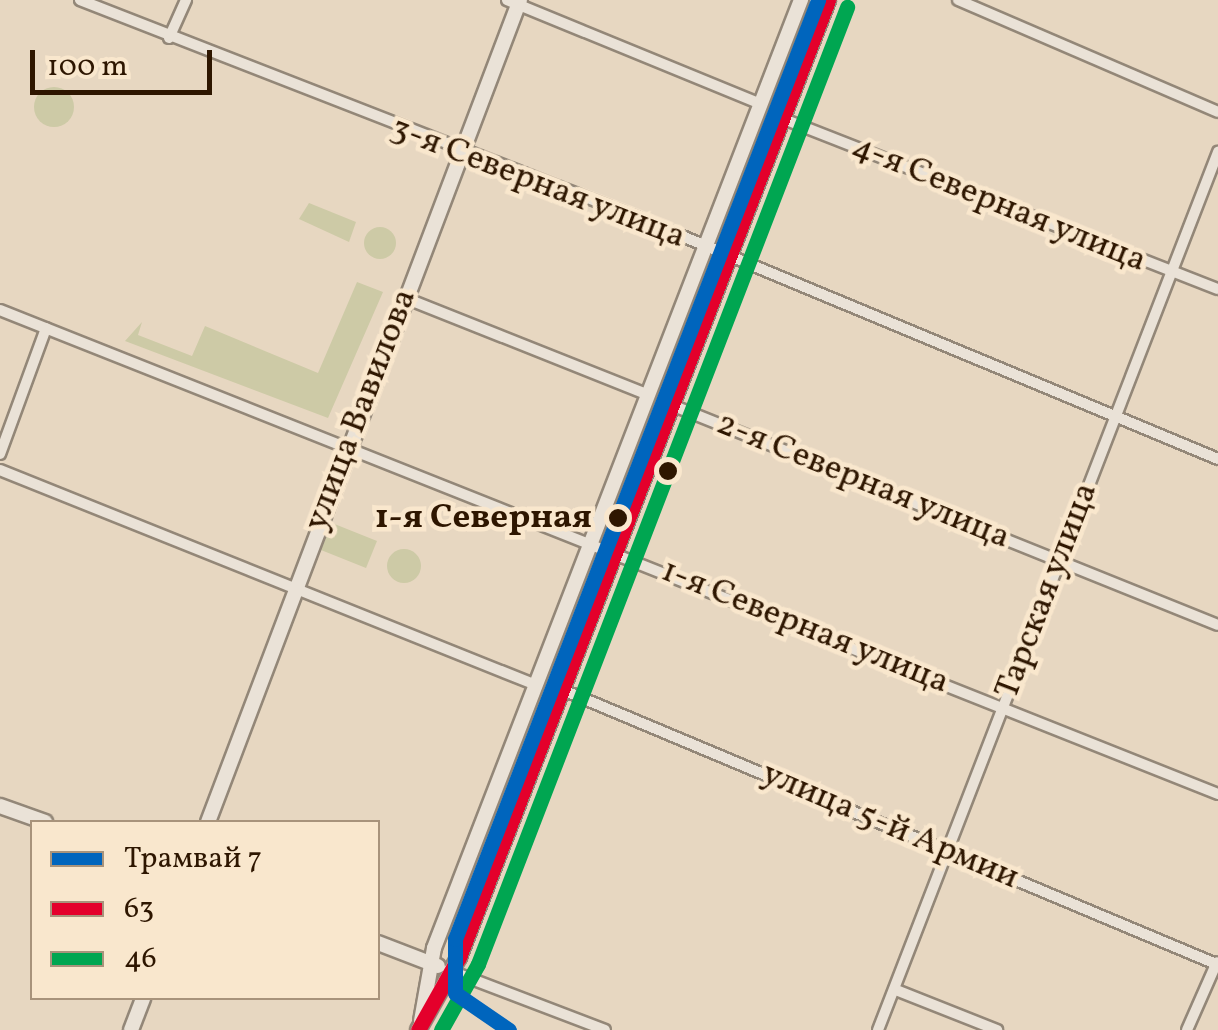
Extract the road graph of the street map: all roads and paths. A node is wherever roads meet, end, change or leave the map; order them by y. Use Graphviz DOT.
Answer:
graph roads {
  1 [pos="80,0"];
  2 [pos="186,0"];
  3 [pos="802,0"];
  4 [pos="828,0"];
  5 [pos="958,0"];
  6 [pos="515,2"];
  7 [pos="169,38"];
  8 [pos="761,104"];
  9 [pos="1218,112"];
  10 [pos="781,118"];
  11 [pos="1218,152"];
  12 [pos="462,153"];
  13 [pos="705,249"];
  14 [pos="727,258"];
  15 [pos="1172,273"];
  16 [pos="1218,289"];
  17 [pos="405,298"];
  18 [pos="0,310"];
  19 [pos="46,328"];
  20 [pos="648,395"];
  21 [pos="674,406"];
  22 [pos="1116,417"];
  23 [pos="346,446"];
  24 [pos="0,454"];
  25 [pos="1218,459"];
  26 [pos="0,470"];
  27 [pos="591,543"];
  28 [pos="612,550"];
  29 [pos="1060,560"];
  30 [pos="293,586"];
  31 [pos="1218,626"];
  32 [pos="536,685"];
  33 [pos="563,690"];
  34 [pos="1002,706"];
  35 [pos="1218,794"];
  36 [pos="0,806"];
  37 [pos="39,820"];
  38 [pos="209,820"];
  39 [pos="948,850"];
  40 [pos="380,944"];
  41 [pos="1217,962"];
  42 [pos="430,963"];
  43 [pos="448,970"];
  44 [pos="896,990"];
  45 [pos="142,1000"];
  46 [pos="419,1026"];
  47 [pos="131,1030"];
  48 [pos="605,1030"];
  49 [pos="878,1030"];
  50 [pos="997,1030"];
  51 [pos="1188,1030"];
  1 -- 7 [label="street, 3-я Северная улица"];
  2 -- 7 [label="street"];
  3 -- 8 [label="main road"];
  4 -- 10 [label="main road"];
  5 -- 9 [label="street"];
  6 -- 8 [label="street"];
  6 -- 12 [label="main road, улица Вавилова"];
  7 -- 12 [label="street, 3-я Северная улица"];
  8 -- 13 [label="main road"];
  10 -- 14 [label="main road"];
  10 -- 15 [label="street, 4-я Северная улица"];
  11 -- 15 [label="street, Тарская улица"];
  12 -- 13 [label="street, 3-я Северная улица"];
  12 -- 17 [label="main road, улица Вавилова"];
  13 -- 14 [label="street, 3-я Северная улица"];
  13 -- 20 [label="main road"];
  14 -- 21 [label="main road"];
  14 -- 22 [label="street, 3-я Северная улица"];
  15 -- 16 [label="street, 4-я Северная улица"];
  15 -- 22 [label="street, Тарская улица"];
  17 -- 20 [label="street"];
  17 -- 23 [label="main road, улица Вавилова"];
  18 -- 19 [label="street, 1-я Северная улица"];
  19 -- 23 [label="street, 1-я Северная улица"];
  19 -- 24 [label="street"];
  20 -- 27 [label="main road"];
  21 -- 28 [label="main road"];
  21 -- 29 [label="street, 2-я Северная улица"];
  22 -- 25 [label="street, 3-я Северная улица"];
  22 -- 29 [label="street, Тарская улица"];
  23 -- 27 [label="street, 1-я Северная улица"];
  23 -- 30 [label="main road, улица Вавилова"];
  26 -- 30 [label="street"];
  27 -- 28 [label="street, 1-я Северная улица"];
  27 -- 32 [label="main road"];
  28 -- 33 [label="main road"];
  28 -- 34 [label="street, 1-я Северная улица"];
  29 -- 31 [label="street, 2-я Северная улица"];
  29 -- 34 [label="street, Тарская улица"];
  30 -- 32 [label="street"];
  30 -- 38 [label="main road, улица Вавилова"];
  32 -- 42 [label="main road"];
  33 -- 39 [label="street, улица 5-й Армии"];
  33 -- 43 [label="main road"];
  34 -- 35 [label="street, 1-я Северная улица"];
  34 -- 39 [label="street, Тарская улица"];
  36 -- 37 [label="main road"];
  39 -- 41 [label="street, улица 5-й Армии"];
  39 -- 44 [label="street, Тарская улица"];
  40 -- 42 [label="main road"];
  41 -- 51 [label="street"];
  42 -- 43 [label="main road"];
  42 -- 46 [label="main road"];
  43 -- 46 [label="main road"];
  43 -- 48 [label="street"];
  44 -- 49 [label="street, Тарская улица"];
  44 -- 50 [label="street"];
  45 -- 47 [label="main road"];
}
